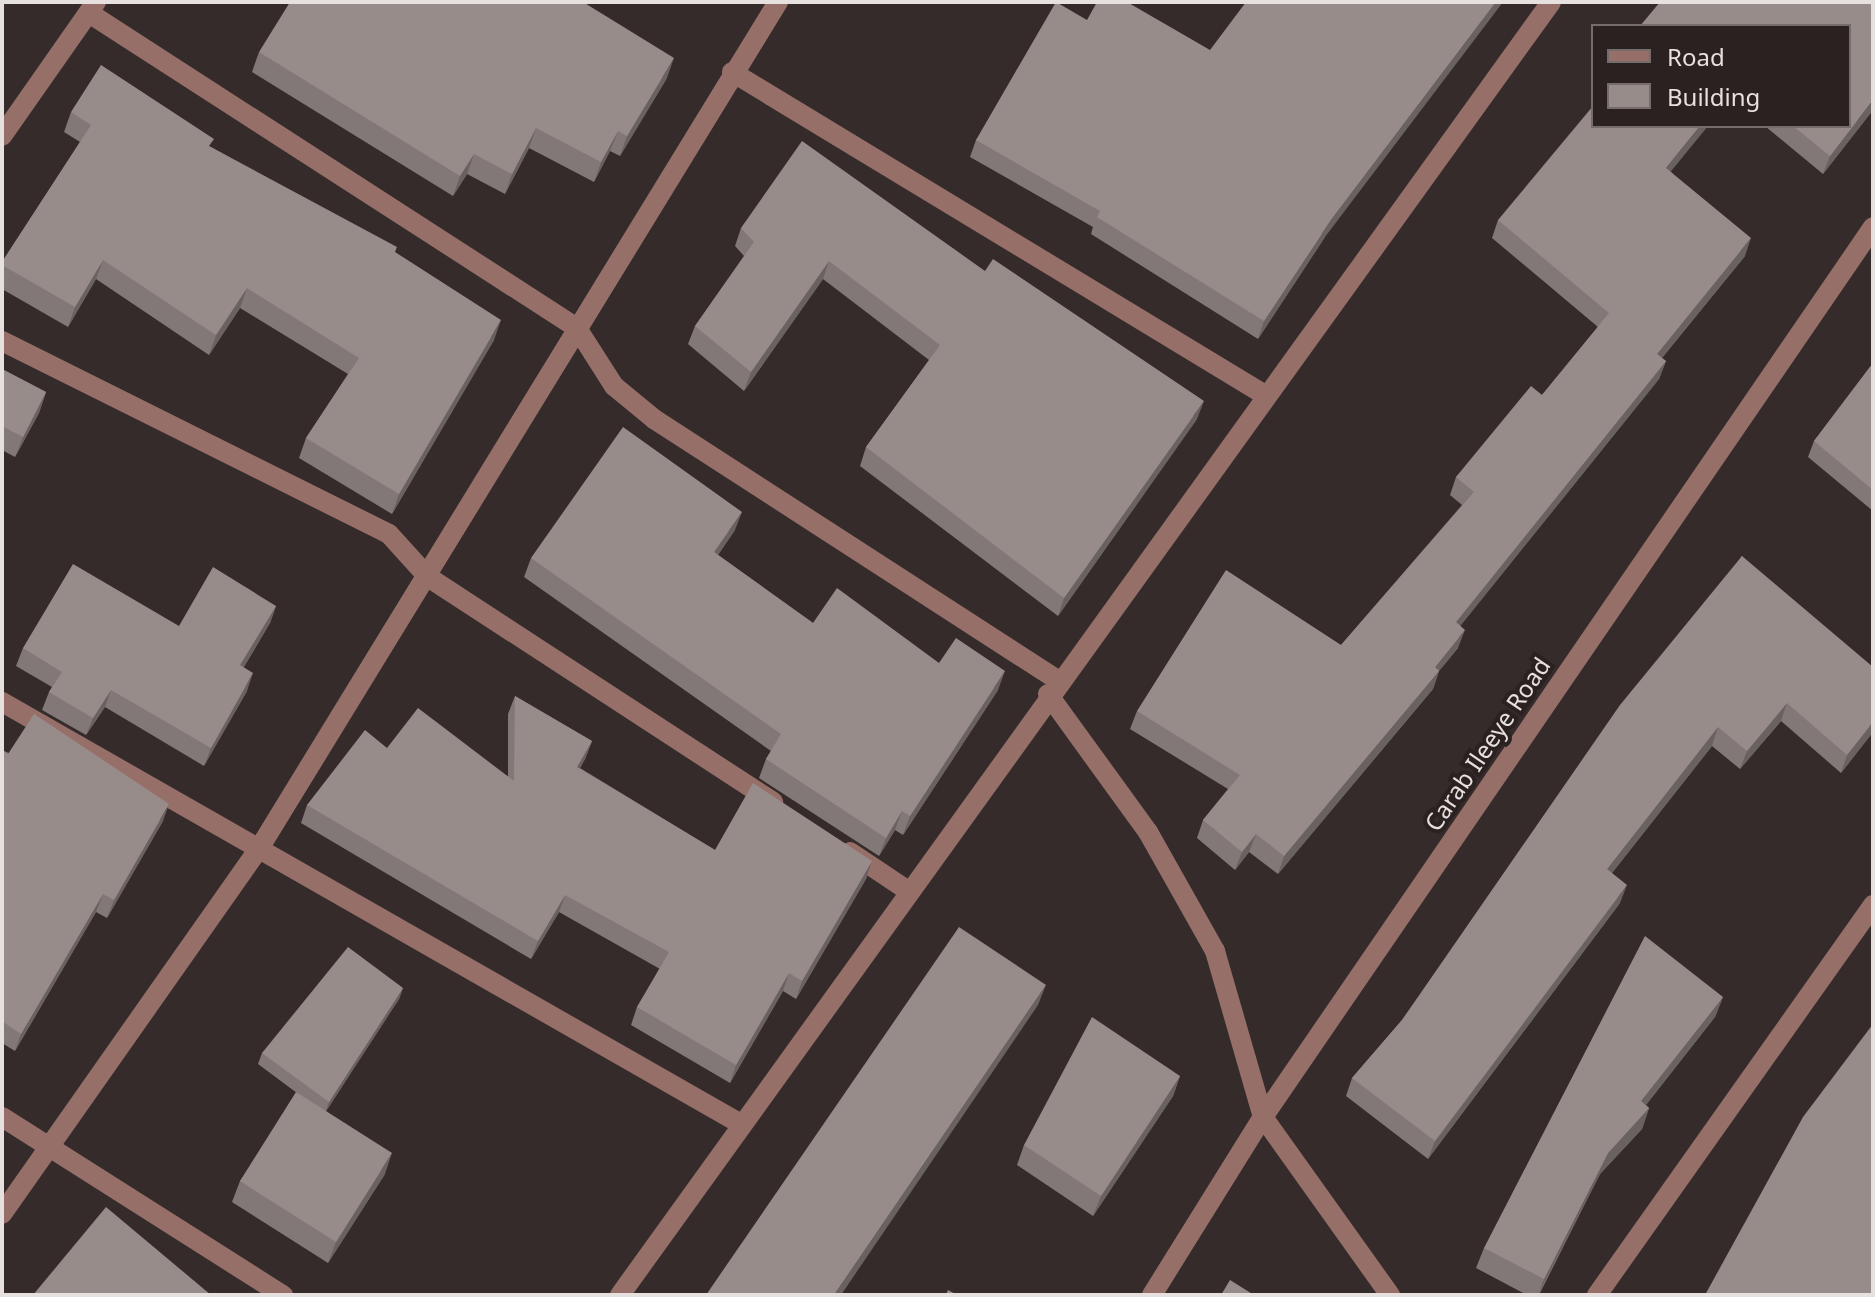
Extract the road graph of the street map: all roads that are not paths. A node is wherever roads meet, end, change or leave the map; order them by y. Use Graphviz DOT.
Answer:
graph roads {
  1 [pos="778,2"];
  2 [pos="1551,2"];
  3 [pos="93,8"];
  4 [pos="732,72"];
  5 [pos="2,136"];
  6 [pos="1873,227"];
  7 [pos="577,328"];
  8 [pos="2,341"];
  9 [pos="1265,395"];
  10 [pos="428,577"];
  11 [pos="1052,687"];
  12 [pos="2,702"];
  13 [pos="790,813"];
  14 [pos="830,839"];
  15 [pos="260,847"];
  16 [pos="910,892"];
  17 [pos="1873,905"];
  18 [pos="2,1117"];
  19 [pos="1263,1117"];
  20 [pos="741,1124"];
  21 [pos="48,1148"];
  22 [pos="2,1214"];
  23 [pos="283,1295"];
  24 [pos="620,1295"];
  25 [pos="1152,1295"];
  26 [pos="1390,1295"];
  27 [pos="1597,1295"];
  1 -- 4 [label="street"];
  2 -- 9 [label="street"];
  3 -- 5 [label="street"];
  3 -- 7 [label="street"];
  4 -- 7 [label="street"];
  4 -- 9 [label="street"];
  6 -- 19 [label="street, Carab Ileeye Road"];
  7 -- 10 [label="street"];
  7 -- 11 [label="street"];
  8 -- 10 [label="street"];
  9 -- 11 [label="street"];
  10 -- 13 [label="street"];
  10 -- 15 [label="street"];
  11 -- 16 [label="street"];
  11 -- 19 [label="street"];
  12 -- 15 [label="street"];
  14 -- 16 [label="street"];
  15 -- 20 [label="street"];
  15 -- 21 [label="street"];
  16 -- 20 [label="street"];
  17 -- 27 [label="street"];
  18 -- 21 [label="street"];
  19 -- 25 [label="street, Carab Ileeye Road"];
  19 -- 26 [label="street"];
  20 -- 24 [label="street"];
  21 -- 22 [label="street"];
  21 -- 23 [label="street"];
}
